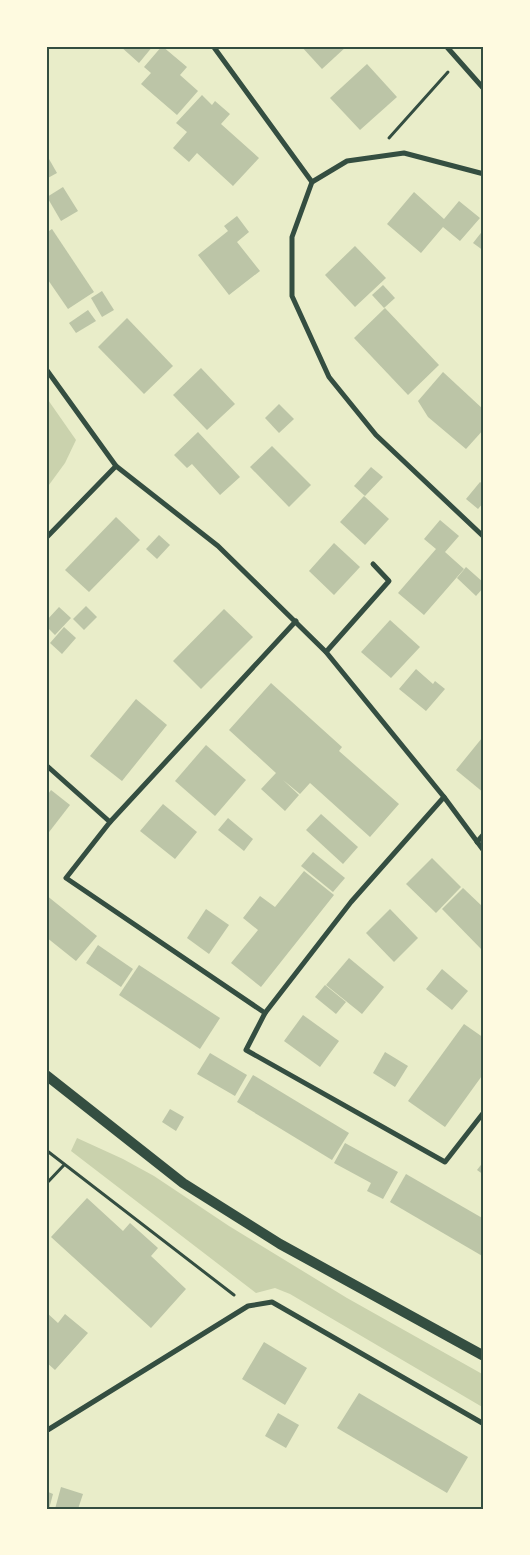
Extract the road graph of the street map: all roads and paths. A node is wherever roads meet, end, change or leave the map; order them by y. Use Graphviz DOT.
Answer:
graph roads {
  1 [pos="213,46"];
  2 [pos="446,46"];
  3 [pos="458,60"];
  4 [pos="484,89"];
  5 [pos="371,157"];
  6 [pos="484,174"];
  7 [pos="312,182"];
  8 [pos="46,369"];
  9 [pos="116,466"];
  10 [pos="484,536"];
  11 [pos="46,538"];
  12 [pos="373,564"];
  13 [pos="296,621"];
  14 [pos="326,652"];
  15 [pos="46,765"];
  16 [pos="444,797"];
  17 [pos="110,822"];
  18 [pos="484,834"];
  19 [pos="478,842"];
  20 [pos="484,850"];
  21 [pos="265,1013"];
  22 [pos="46,1075"];
  23 [pos="484,1112"];
  24 [pos="46,1150"];
  25 [pos="64,1165"];
  26 [pos="46,1184"];
  27 [pos="248,1306"];
  28 [pos="484,1356"];
  29 [pos="484,1424"];
  30 [pos="46,1431"];
  1 -- 7 [label="street"];
  2 -- 3 [label="street"];
  3 -- 4 [label="street"];
  3 -- 5 [label="path"];
  5 -- 6 [label="street"];
  5 -- 7 [label="street"];
  7 -- 10 [label="street"];
  8 -- 9 [label="street"];
  9 -- 11 [label="street"];
  9 -- 13 [label="street"];
  12 -- 14 [label="street"];
  13 -- 14 [label="street"];
  13 -- 17 [label="street"];
  14 -- 16 [label="street"];
  15 -- 17 [label="street"];
  16 -- 19 [label="street"];
  16 -- 21 [label="street"];
  17 -- 21 [label="street"];
  18 -- 19 [label="street"];
  19 -- 20 [label="street"];
  21 -- 23 [label="street"];
  22 -- 28 [label="main road"];
  24 -- 25 [label="path"];
  25 -- 26 [label="path"];
  25 -- 27 [label="path"];
  27 -- 29 [label="street"];
  27 -- 30 [label="street"];
}
